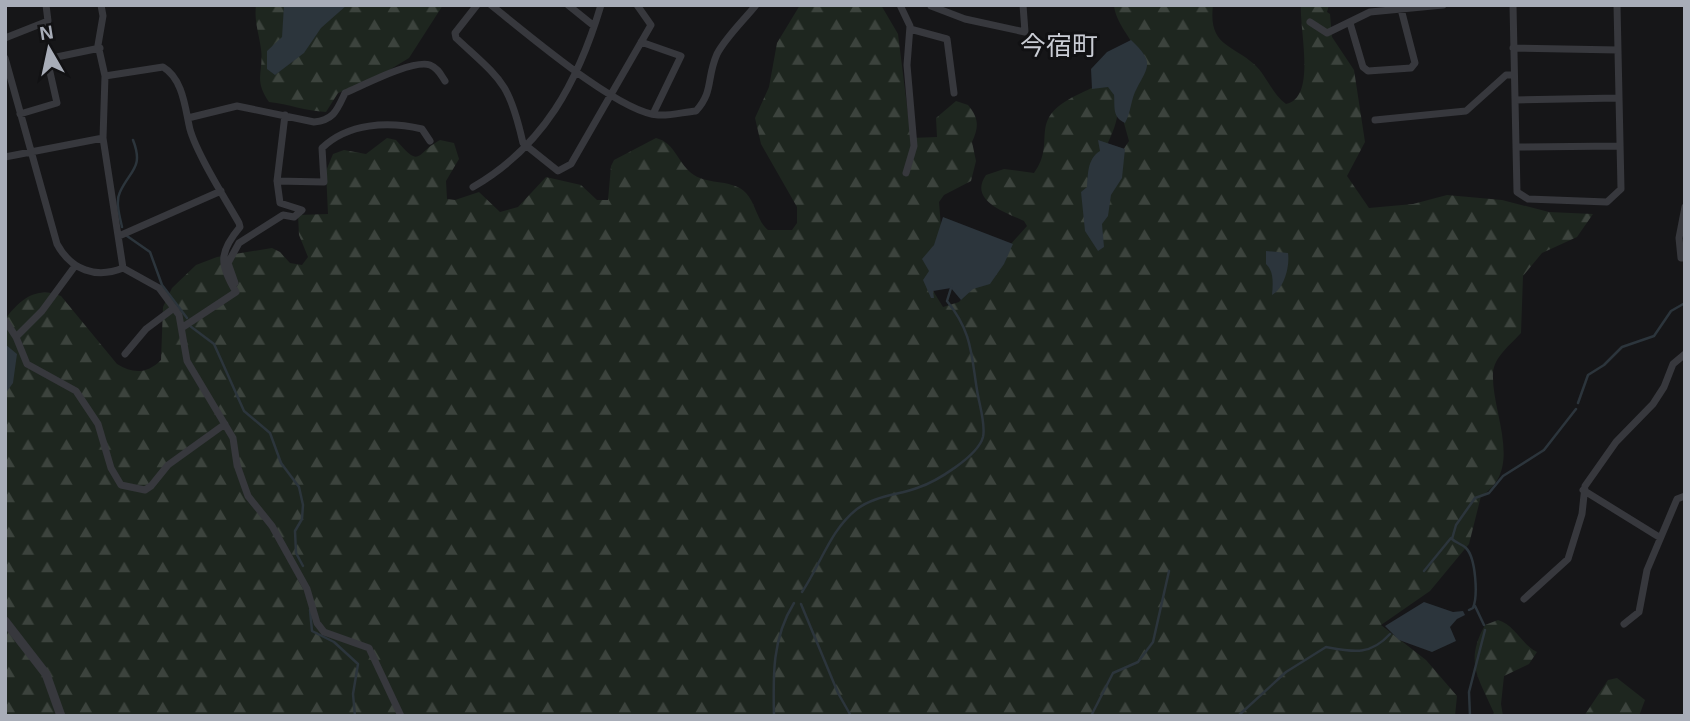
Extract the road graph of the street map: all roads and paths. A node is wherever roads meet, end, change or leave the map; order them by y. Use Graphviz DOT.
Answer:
graph roads {
  1 [pos="46,5"];
  2 [pos="101,5"];
  3 [pos="477,5"];
  4 [pos="491,5"];
  5 [pos="568,5"];
  6 [pos="601,5"];
  7 [pos="637,5"];
  8 [pos="756,5"];
  9 [pos="900,5"];
  10 [pos="1023,5"];
  11 [pos="1443,5"];
  12 [pos="1513,5"];
  13 [pos="1617,5"];
  14 [pos="932,6"];
  15 [pos="1401,9"];
  16 [pos="1310,22"];
  17 [pos="1350,23"];
  18 [pos="594,26"];
  19 [pos="910,29"];
  20 [pos="5,38"];
  21 [pos="642,42"];
  22 [pos="100,48"];
  23 [pos="1513,48"];
  24 [pos="1618,50"];
  25 [pos="5,58"];
  26 [pos="578,73"];
  27 [pos="1513,75"];
  28 [pos="105,76"];
  29 [pos="445,81"];
  30 [pos="954,93"];
  31 [pos="612,94"];
  32 [pos="1618,98"];
  33 [pos="1515,100"];
  34 [pos="20,114"];
  35 [pos="653,114"];
  36 [pos="285,115"];
  37 [pos="188,118"];
  38 [pos="1375,120"];
  39 [pos="103,138"];
  40 [pos="430,141"];
  41 [pos="1618,146"];
  42 [pos="1516,147"];
  43 [pos="527,148"];
  44 [pos="31,152"];
  45 [pos="5,157"];
  46 [pos="906,173"];
  47 [pos="277,181"];
  48 [pos="473,187"];
  49 [pos="221,191"];
  50 [pos="1685,207"];
  51 [pos="119,236"];
  52 [pos="1685,258"];
  53 [pos="75,266"];
  54 [pos="123,268"];
  55 [pos="236,292"];
  56 [pos="174,308"];
  57 [pos="5,320"];
  58 [pos="183,327"];
  59 [pos="16,337"];
  60 [pos="125,354"];
  61 [pos="1685,354"];
  62 [pos="225,424"];
  63 [pos="1583,491"];
  64 [pos="1685,496"];
  65 [pos="1659,537"];
  66 [pos="1524,599"];
  67 [pos="5,621"];
  68 [pos="1624,624"];
  69 [pos="61,716"];
  70 [pos="401,716"];
  1 -- 20 [label="street"];
  2 -- 22 [label="street"];
  3 -- 43 [label="street"];
  4 -- 26 [label="street"];
  5 -- 18 [label="street"];
  6 -- 18 [label="street"];
  7 -- 21 [label="street"];
  8 -- 35 [label="street"];
  9 -- 19 [label="street"];
  10 -- 14 [label="street"];
  11 -- 15 [label="street"];
  12 -- 23 [label="street"];
  13 -- 24 [label="street"];
  15 -- 17 [label="street"];
  15 -- 17 [label="street"];
  16 -- 17 [label="street"];
  18 -- 26 [label="street"];
  19 -- 30 [label="street"];
  19 -- 46 [label="street"];
  21 -- 31 [label="street"];
  21 -- 35 [label="street"];
  22 -- 28 [label="street"];
  22 -- 34 [label="street"];
  23 -- 24 [label="street"];
  23 -- 27 [label="street"];
  24 -- 32 [label="street"];
  25 -- 34 [label="street"];
  26 -- 31 [label="street"];
  26 -- 43 [label="street"];
  27 -- 33 [label="street"];
  27 -- 38 [label="street"];
  28 -- 37 [label="street"];
  28 -- 39 [label="street"];
  29 -- 36 [label="street"];
  31 -- 35 [label="street"];
  31 -- 43 [label="street"];
  32 -- 33 [label="street"];
  32 -- 41 [label="street"];
  33 -- 42 [label="street"];
  34 -- 44 [label="street"];
  36 -- 37 [label="street"];
  36 -- 47 [label="street"];
  37 -- 49 [label="street"];
  39 -- 44 [label="street"];
  39 -- 51 [label="street"];
  40 -- 47 [label="street"];
  41 -- 42 [label="street"];
  41 -- 42 [label="street"];
  43 -- 48 [label="street"];
  44 -- 45 [label="street"];
  44 -- 53 [label="street"];
  47 -- 55 [label="street"];
  49 -- 51 [label="street"];
  49 -- 55 [label="street"];
  50 -- 52 [label="street"];
  51 -- 54 [label="street"];
  53 -- 54 [label="street"];
  53 -- 59 [label="street"];
  54 -- 56 [label="street"];
  55 -- 58 [label="street"];
  56 -- 58 [label="street"];
  56 -- 60 [label="street"];
  57 -- 59 [label="street"];
  58 -- 62 [label="street"];
  59 -- 62 [label="street"];
  61 -- 63 [label="street"];
  62 -- 70 [label="street"];
  63 -- 65 [label="street"];
  63 -- 66 [label="street"];
  64 -- 65 [label="street"];
  65 -- 68 [label="street"];
  67 -- 69 [label="street"];
}
